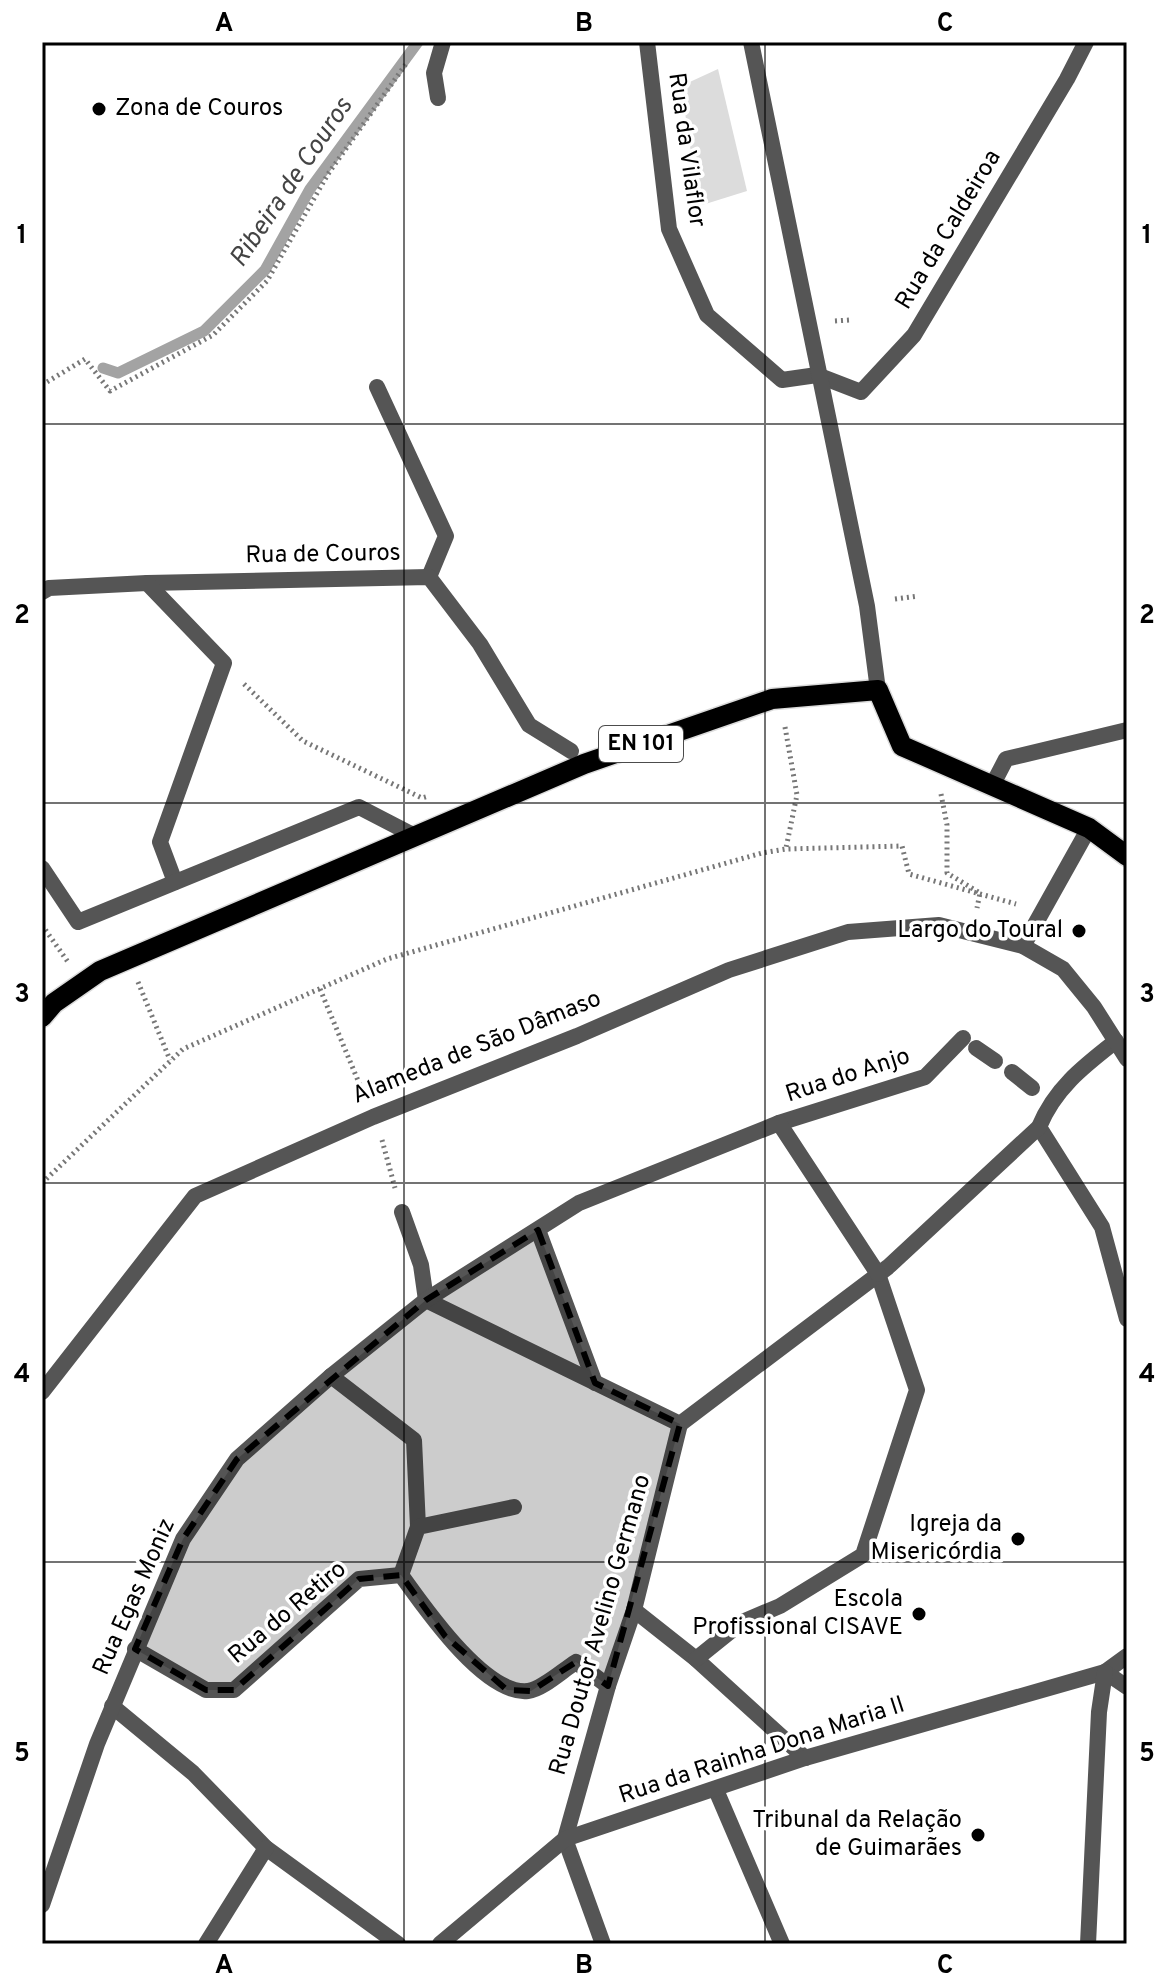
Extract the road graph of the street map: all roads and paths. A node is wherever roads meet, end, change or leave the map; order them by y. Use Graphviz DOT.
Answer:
graph roads {
  1 [pos="443,42"];
  2 [pos="647,42"];
  3 [pos="751,42"];
  4 [pos="1086,42"];
  5 [pos="414,53"];
  6 [pos="438,98"];
  7 [pos="849,320"];
  8 [pos="835,321"];
  9 [pos="817,375"];
  10 [pos="42,385"];
  11 [pos="377,387"];
  12 [pos="429,577"];
  13 [pos="147,583"];
  14 [pos="44,587"];
  15 [pos="918,596"];
  16 [pos="895,599"];
  17 [pos="224,663"];
  18 [pos="878,690"];
  19 [pos="785,727"];
  20 [pos="1127,730"];
  21 [pos="571,751"];
  22 [pos="993,784"];
  23 [pos="941,786"];
  24 [pos="436,793"];
  25 [pos="1089,828"];
  26 [pos="415,836"];
  27 [pos="786,849"];
  28 [pos="1127,856"];
  29 [pos="42,868"];
  30 [pos="175,882"];
  31 [pos="980,893"];
  32 [pos="1019,905"];
  33 [pos="976,910"];
  34 [pos="42,925"];
  35 [pos="1023,946"];
  36 [pos="68,963"];
  37 [pos="136,978"];
  38 [pos="320,989"];
  39 [pos="42,1017"];
  40 [pos="1116,1041"];
  41 [pos="1127,1059"];
  42 [pos="170,1060"];
  43 [pos="995,1061"];
  44 [pos="1012,1072"];
  45 [pos="1032,1088"];
  46 [pos="366,1100"];
  47 [pos="779,1123"];
  48 [pos="1039,1127"];
  49 [pos="387,1155"];
  50 [pos="42,1183"];
  51 [pos="402,1212"];
  52 [pos="538,1230"];
  53 [pos="878,1274"];
  54 [pos="426,1300"];
  55 [pos="1127,1319"];
  56 [pos="331,1376"];
  57 [pos="595,1383"];
  58 [pos="42,1392"];
  59 [pos="680,1424"];
  60 [pos="514,1507"];
  61 [pos="418,1527"];
  62 [pos="401,1575"];
  63 [pos="634,1610"];
  64 [pos="135,1649"];
  65 [pos="1127,1656"];
  66 [pos="696,1659"];
  67 [pos="1105,1672"];
  68 [pos="608,1686"];
  69 [pos="1127,1687"];
  70 [pos="112,1706"];
  71 [pos="805,1758"];
  72 [pos="716,1790"];
  73 [pos="565,1839"];
  74 [pos="266,1848"];
  75 [pos="42,1905"];
  76 [pos="206,1944"];
  77 [pos="398,1944"];
  78 [pos="440,1944"];
  79 [pos="603,1944"];
  80 [pos="782,1944"];
  81 [pos="1088,1944"];
  1 -- 6 [label="street"];
  2 -- 9 [label="street, Rua da Vilaflor"];
  3 -- 9 [label="street"];
  4 -- 9 [label="street, Rua da Caldeiroa"];
  5 -- 10 [label="path"];
  7 -- 8 [label="path"];
  9 -- 18 [label="street"];
  11 -- 12 [label="street"];
  12 -- 13 [label="street, Rua de Couros"];
  12 -- 21 [label="street, Rua de Couros"];
  13 -- 14 [label="street, Rua de Couros"];
  13 -- 17 [label="street"];
  15 -- 16 [label="path"];
  17 -- 24 [label="path"];
  17 -- 30 [label="street"];
  18 -- 22 [label="main road"];
  18 -- 26 [label="main road, EN 101"];
  19 -- 27 [label="path"];
  20 -- 22 [label="street"];
  22 -- 25 [label="main road"];
  23 -- 31 [label="path"];
  25 -- 28 [label="main road"];
  25 -- 35 [label="street"];
  26 -- 30 [label="street"];
  26 -- 39 [label="main road, EN 101"];
  27 -- 31 [label="path"];
  27 -- 38 [label="path"];
  29 -- 30 [label="street"];
  31 -- 32 [label="path"];
  31 -- 33 [label="path"];
  34 -- 36 [label="path"];
  35 -- 40 [label="street"];
  35 -- 58 [label="street, Alameda de São Dâmaso"];
  37 -- 42 [label="path"];
  38 -- 42 [label="path"];
  38 -- 46 [label="path"];
  40 -- 41 [label="street"];
  40 -- 48 [label="street"];
  42 -- 50 [label="path"];
  43 -- 47 [label="street, Rua do Anjo"];
  44 -- 45 [label="street"];
  47 -- 52 [label="street, Rua do Anjo"];
  47 -- 53 [label="street"];
  48 -- 53 [label="street"];
  48 -- 55 [label="street"];
  49 -- 51 [label="path"];
  51 -- 54 [label="street"];
  52 -- 54 [label="street, Rua Egas Moniz"];
  52 -- 57 [label="street"];
  53 -- 59 [label="street"];
  53 -- 66 [label="street"];
  54 -- 56 [label="street, Rua Egas Moniz"];
  54 -- 57 [label="street"];
  56 -- 61 [label="street"];
  56 -- 64 [label="street, Rua Egas Moniz"];
  57 -- 59 [label="street"];
  59 -- 63 [label="street, Rua Doutor Avelino Germano"];
  60 -- 61 [label="street"];
  61 -- 62 [label="street"];
  62 -- 64 [label="street, Rua do Retiro"];
  62 -- 68 [label="street"];
  63 -- 66 [label="street"];
  63 -- 68 [label="street, Rua Doutor Avelino Germano"];
  64 -- 70 [label="street, Rua Egas Moniz"];
  65 -- 67 [label="street, Rua da Rainha Dona Maria II"];
  66 -- 71 [label="street"];
  67 -- 69 [label="street"];
  67 -- 71 [label="street, Rua da Rainha Dona Maria II"];
  67 -- 81 [label="street"];
  68 -- 73 [label="street, Rua Doutor Avelino Germano"];
  70 -- 74 [label="street"];
  70 -- 75 [label="street, Rua Egas Moniz"];
  71 -- 72 [label="street, Rua da Rainha Dona Maria II"];
  72 -- 73 [label="street, Rua da Rainha Dona Maria II"];
  72 -- 80 [label="street"];
  73 -- 78 [label="street, Rua da Rainha Dona Maria II"];
  73 -- 79 [label="street"];
  74 -- 76 [label="street"];
  74 -- 77 [label="street"];
}
